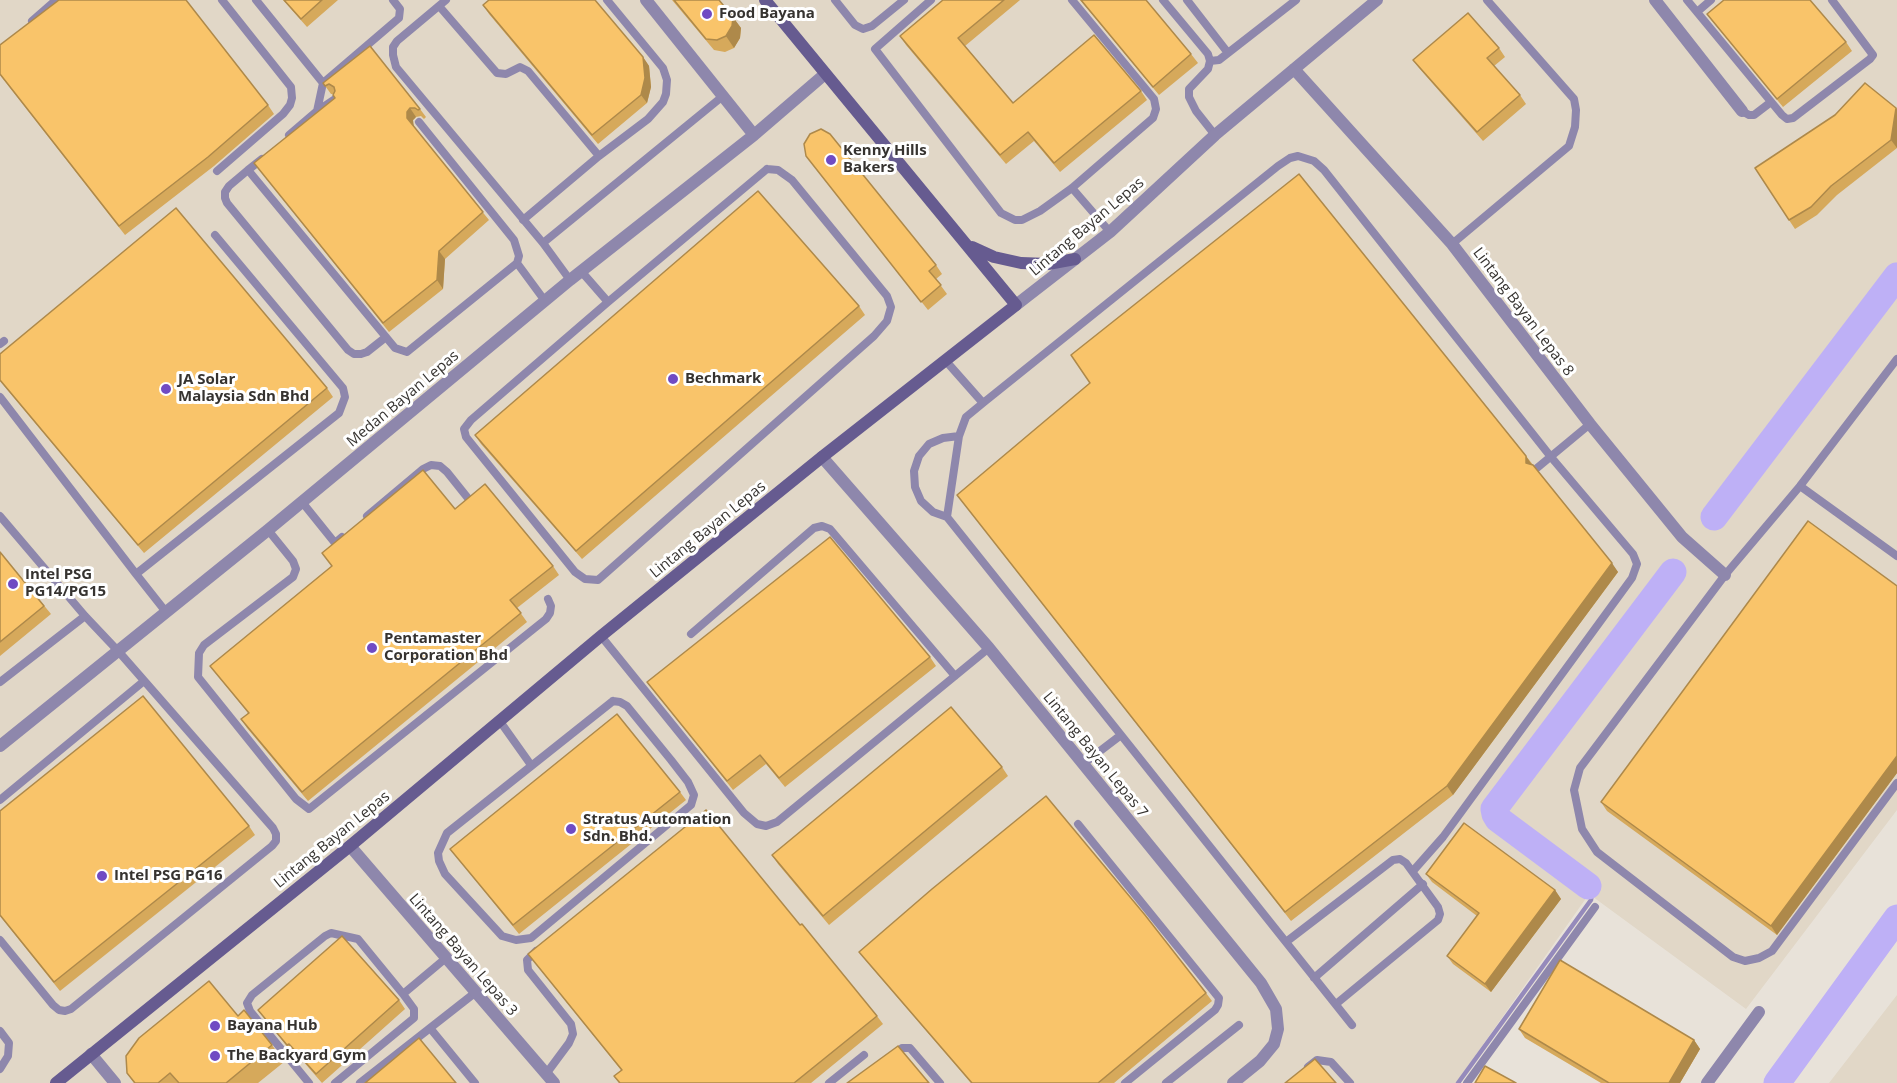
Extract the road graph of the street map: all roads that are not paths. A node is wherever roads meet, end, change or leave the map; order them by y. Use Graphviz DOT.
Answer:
graph roads {
  1 [pos="56,0"];
  2 [pos="222,0"];
  3 [pos="256,0"];
  4 [pos="393,0"];
  5 [pos="446,0"];
  6 [pos="606,0"];
  7 [pos="646,0"];
  8 [pos="765,0"];
  9 [pos="835,0"];
  10 [pos="904,0"];
  11 [pos="931,0"];
  12 [pos="1072,0"];
  13 [pos="1163,0"];
  14 [pos="1187,0"];
  15 [pos="1296,0"];
  16 [pos="1487,0"];
  17 [pos="1655,0"];
  18 [pos="1687,0"];
  19 [pos="1711,0"];
  20 [pos="1832,0"];
  21 [pos="1370,2"];
  22 [pos="439,6"];
  23 [pos="1697,12"];
  24 [pos="24,29"];
  25 [pos="1228,53"];
  26 [pos="1210,61"];
  27 [pos="1294,69"];
  28 [pos="825,74"];
  29 [pos="323,83"];
  30 [pos="723,96"];
  31 [pos="335,99"];
  32 [pos="1771,102"];
  33 [pos="317,111"];
  34 [pos="1742,111"];
  35 [pos="419,122"];
  36 [pos="754,135"];
  37 [pos="1215,135"];
  38 [pos="283,141"];
  39 [pos="266,156"];
  40 [pos="599,156"];
  41 [pos="218,171"];
  42 [pos="249,171"];
  43 [pos="1072,188"];
  44 [pos="523,220"];
  45 [pos="1110,232"];
  46 [pos="215,235"];
  47 [pos="543,243"];
  48 [pos="1452,244"];
  49 [pos="968,245"];
  50 [pos="1076,259"];
  51 [pos="517,263"];
  52 [pos="581,271"];
  53 [pos="570,279"];
  54 [pos="545,301"];
  55 [pos="608,302"];
  56 [pos="1016,305"];
  57 [pos="386,337"];
  58 [pos="1897,359"];
  59 [pos="945,360"];
  60 [pos="0,397"];
  61 [pos="983,403"];
  62 [pos="1590,424"];
  63 [pos="959,436"];
  64 [pos="822,457"];
  65 [pos="1551,457"];
  66 [pos="1537,468"];
  67 [pos="1800,486"];
  68 [pos="302,502"];
  69 [pos="471,502"];
  70 [pos="0,516"];
  71 [pos="947,517"];
  72 [pos="362,521"];
  73 [pos="353,528"];
  74 [pos="268,530"];
  75 [pos="1897,556"];
  76 [pos="136,574"];
  77 [pos="1725,575"];
  78 [pos="548,599"];
  79 [pos="166,612"];
  80 [pos="85,616"];
  81 [pos="691,634"];
  82 [pos="601,636"];
  83 [pos="988,648"];
  84 [pos="118,652"];
  85 [pos="955,676"];
  86 [pos="0,681"];
  87 [pos="144,681"];
  88 [pos="499,720"];
  89 [pos="1121,735"];
  90 [pos="0,746"];
  91 [pos="1083,764"];
  92 [pos="531,765"];
  93 [pos="1897,783"];
  94 [pos="0,801"];
  95 [pos="1078,824"];
  96 [pos="350,846"];
  97 [pos="1413,871"];
  98 [pos="1423,885"];
  99 [pos="1595,907"];
  100 [pos="0,940"];
  101 [pos="1286,942"];
  102 [pos="545,944"];
  103 [pos="446,958"];
  104 [pos="1314,978"];
  105 [pos="476,992"];
  106 [pos="403,994"];
  107 [pos="1336,1004"];
  108 [pos="1759,1012"];
  109 [pos="1239,1025"];
  110 [pos="1352,1025"];
  111 [pos="430,1028"];
  112 [pos="0,1031"];
  113 [pos="91,1054"];
  114 [pos="864,1055"];
  115 [pos="884,1062"];
  116 [pos="0,1069"];
  117 [pos="1303,1072"];
  118 [pos="550,1078"];
  119 [pos="56,1083"];
  120 [pos="115,1083"];
  121 [pos="309,1083"];
  122 [pos="334,1083"];
  123 [pos="360,1083"];
  124 [pos="475,1083"];
  125 [pos="829,1083"];
  126 [pos="940,1083"];
  127 [pos="1125,1083"];
  128 [pos="1166,1083"];
  129 [pos="1233,1083"];
  130 [pos="1350,1083"];
  131 [pos="1467,1083"];
  132 [pos="1707,1083"];
  1 -- 24 [label="lane"];
  2 -- 41 [label="lane"];
  3 -- 29 [label="lane"];
  4 -- 29 [label="lane"];
  5 -- 22 [label="lane"];
  6 -- 40 [label="lane"];
  7 -- 30 [label="street"];
  8 -- 28 [label="street"];
  9 -- 10 [label="lane"];
  11 -- 43 [label="lane"];
  12 -- 43 [label="lane"];
  13 -- 26 [label="lane"];
  14 -- 25 [label="lane"];
  15 -- 25 [label="lane"];
  16 -- 48 [label="lane"];
  17 -- 34 [label="street"];
  18 -- 23 [label="lane"];
  19 -- 23 [label="lane"];
  20 -- 32 [label="lane"];
  21 -- 27 [label="street, Lintang Bayan Lepas"];
  22 -- 40 [label="lane"];
  22 -- 44 [label="lane"];
  23 -- 32 [label="lane"];
  25 -- 26 [label="lane"];
  26 -- 37 [label="lane"];
  27 -- 37 [label="street, Lintang Bayan Lepas"];
  27 -- 48 [label="street, Lintang Bayan Lepas 8"];
  28 -- 36 [label="street, Medan Bayan Lepas"];
  28 -- 49 [label="street"];
  29 -- 33 [label="lane"];
  30 -- 36 [label="street"];
  30 -- 47 [label="lane"];
  31 -- 33 [label="lane"];
  32 -- 34 [label="lane"];
  33 -- 38 [label="lane"];
  35 -- 51 [label="lane"];
  36 -- 52 [label="street, Medan Bayan Lepas"];
  37 -- 45 [label="street, Lintang Bayan Lepas"];
  39 -- 42 [label="lane"];
  40 -- 44 [label="lane"];
  42 -- 57 [label="lane"];
  42 -- 57 [label="lane"];
  43 -- 45 [label="lane"];
  44 -- 47 [label="lane"];
  45 -- 50 [label="street, Lintang Bayan Lepas"];
  46 -- 76 [label="lane"];
  47 -- 53 [label="lane"];
  48 -- 62 [label="street, Lintang Bayan Lepas 8"];
  49 -- 50 [label="street"];
  49 -- 56 [label="street"];
  50 -- 56 [label="street, Lintang Bayan Lepas"];
  51 -- 54 [label="lane"];
  51 -- 57 [label="lane"];
  52 -- 53 [label="street, Medan Bayan Lepas"];
  52 -- 55 [label="lane"];
  53 -- 54 [label="street, Medan Bayan Lepas"];
  54 -- 68 [label="street, Medan Bayan Lepas"];
  55 -- 55 [label="lane"];
  56 -- 59 [label="street, Lintang Bayan Lepas"];
  58 -- 67 [label="lane"];
  59 -- 61 [label="lane"];
  59 -- 64 [label="street, Lintang Bayan Lepas"];
  60 -- 76 [label="lane"];
  61 -- 63 [label="lane"];
  61 -- 65 [label="lane"];
  62 -- 65 [label="lane"];
  62 -- 77 [label="street, Lintang Bayan Lepas 8"];
  63 -- 71 [label="lane"];
  63 -- 71 [label="lane"];
  64 -- 82 [label="street, Lintang Bayan Lepas"];
  64 -- 83 [label="street, Lintang Bayan Lepas 7"];
  65 -- 66 [label="lane"];
  65 -- 97 [label="lane"];
  67 -- 75 [label="lane"];
  67 -- 77 [label="lane"];
  68 -- 73 [label="lane"];
  68 -- 74 [label="street, Medan Bayan Lepas"];
  69 -- 72 [label="lane"];
  70 -- 80 [label="lane"];
  71 -- 89 [label="lane"];
  74 -- 78 [label="lane"];
  74 -- 79 [label="street, Medan Bayan Lepas"];
  76 -- 79 [label="lane"];
  77 -- 93 [label="lane"];
  79 -- 84 [label="street, Medan Bayan Lepas"];
  80 -- 84 [label="lane"];
  80 -- 86 [label="lane"];
  81 -- 85 [label="lane"];
  82 -- 85 [label="lane"];
  82 -- 88 [label="street, Lintang Bayan Lepas"];
  83 -- 85 [label="lane"];
  83 -- 91 [label="street, Lintang Bayan Lepas 7"];
  84 -- 87 [label="lane"];
  84 -- 90 [label="street, Medan Bayan Lepas"];
  87 -- 94 [label="lane"];
  87 -- 100 [label="lane"];
  88 -- 92 [label="lane"];
  88 -- 96 [label="street, Lintang Bayan Lepas"];
  89 -- 91 [label="lane"];
  89 -- 101 [label="lane"];
  91 -- 129 [label="street, Lintang Bayan Lepas 7"];
  92 -- 92 [label="lane"];
  95 -- 127 [label="lane"];
  96 -- 103 [label="street, Lintang Bayan Lepas 3"];
  96 -- 113 [label="street, Lintang Bayan Lepas"];
  97 -- 98 [label="lane"];
  97 -- 101 [label="lane"];
  98 -- 104 [label="lane"];
  98 -- 107 [label="lane"];
  99 -- 131 [label="lane"];
  101 -- 104 [label="lane"];
  102 -- 118 [label="lane"];
  103 -- 105 [label="street, Lintang Bayan Lepas 3"];
  103 -- 106 [label="lane"];
  104 -- 107 [label="lane"];
  105 -- 111 [label="lane"];
  105 -- 118 [label="street, Lintang Bayan Lepas 3"];
  106 -- 121 [label="lane"];
  106 -- 122 [label="lane"];
  107 -- 110 [label="lane"];
  108 -- 132 [label="street"];
  109 -- 128 [label="lane"];
  111 -- 123 [label="lane"];
  111 -- 124 [label="lane"];
  112 -- 116 [label="lane"];
  113 -- 119 [label="street, Lintang Bayan Lepas"];
  113 -- 120 [label="street"];
  114 -- 125 [label="lane"];
  115 -- 126 [label="lane"];
  117 -- 130 [label="lane"];
}
